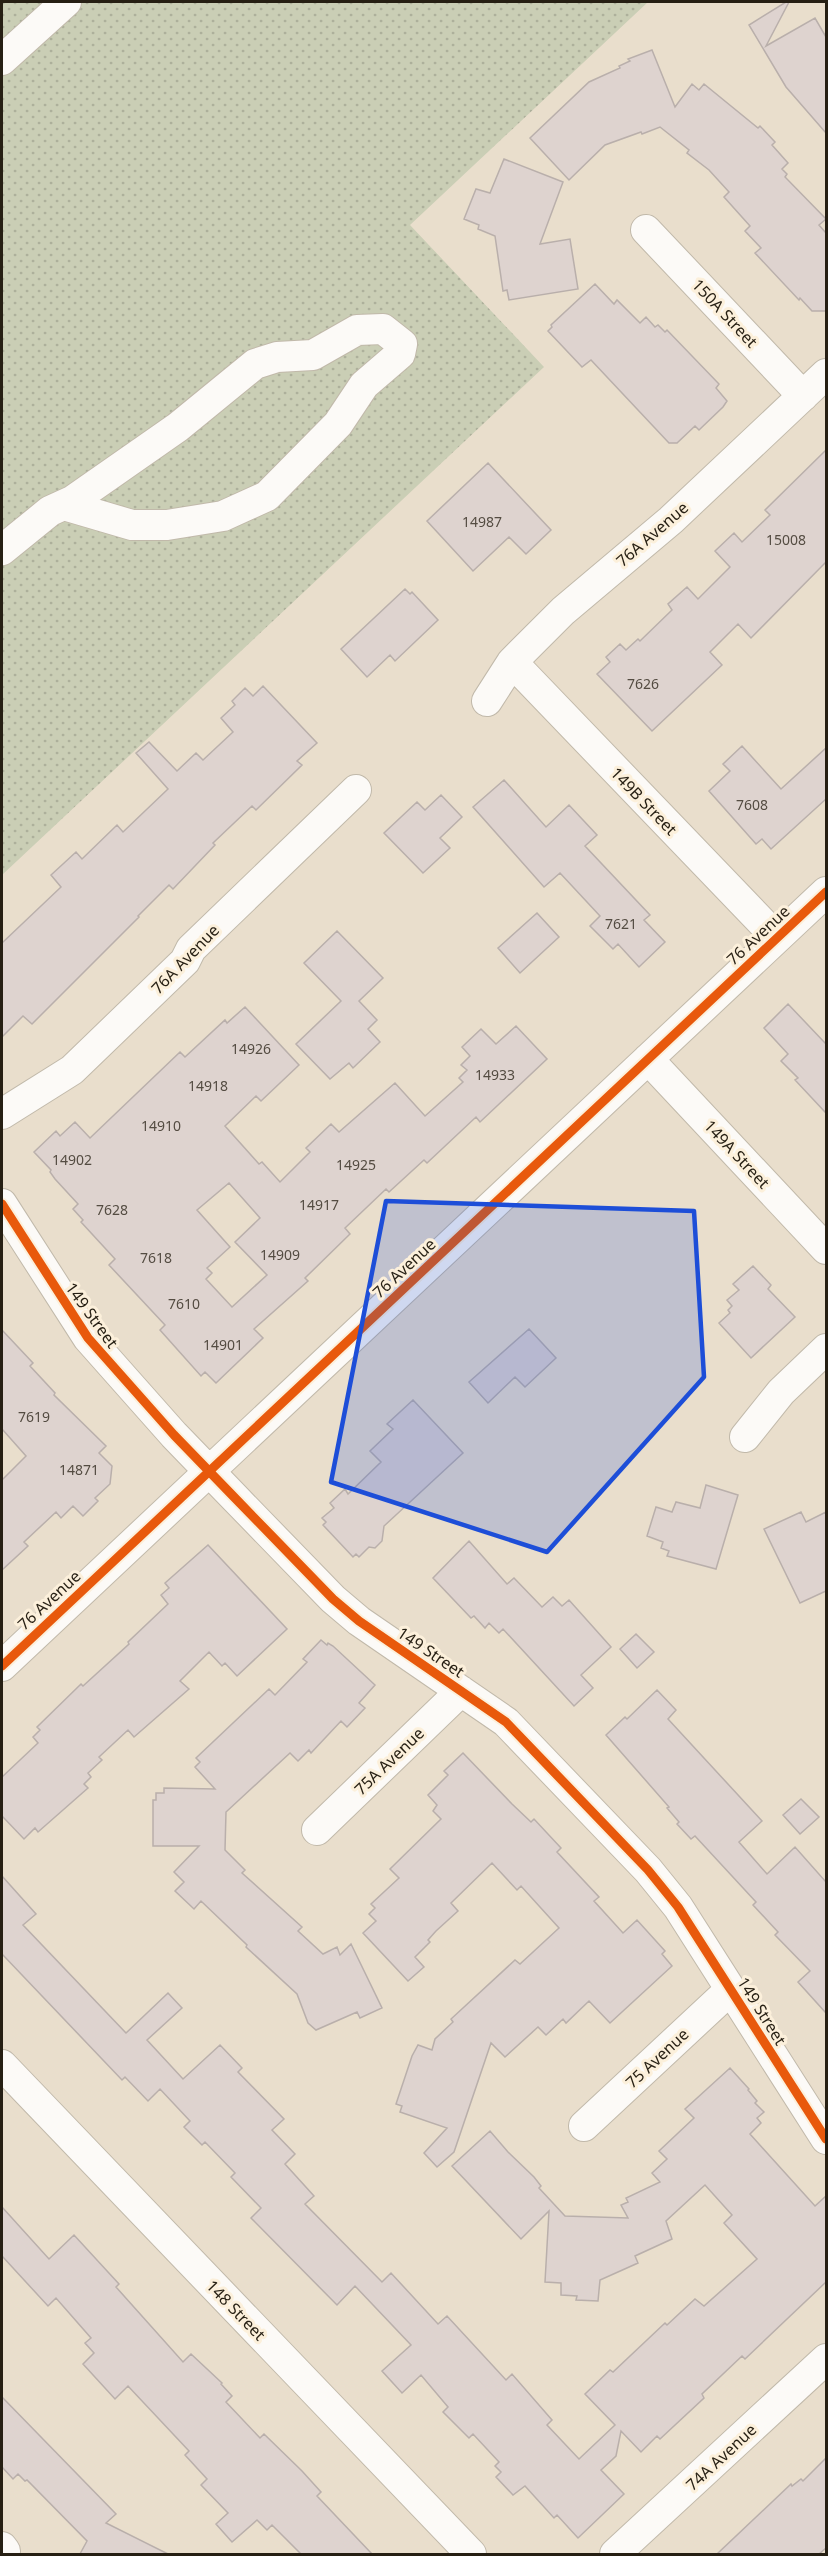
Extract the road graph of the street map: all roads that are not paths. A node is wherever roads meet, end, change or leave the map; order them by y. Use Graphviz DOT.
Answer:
graph roads {
  1 [pos="66,2"];
  2 [pos="2,60"];
  3 [pos="646,230"];
  4 [pos="826,374"];
  5 [pos="803,396"];
  6 [pos="64,505"];
  7 [pos="2,550"];
  8 [pos="512,662"];
  9 [pos="487,701"];
  10 [pos="356,790"];
  11 [pos="826,892"];
  12 [pos="777,938"];
  13 [pos="648,1059"];
  14 [pos="2,1114"];
  15 [pos="2,1204"];
  16 [pos="826,1249"];
  17 [pos="826,1349"];
  18 [pos="745,1437"];
  19 [pos="209,1471"];
  20 [pos="2,1666"];
  21 [pos="461,1691"];
  22 [pos="317,1830"];
  23 [pos="730,1990"];
  24 [pos="2,2065"];
  25 [pos="584,2126"];
  26 [pos="826,2139"];
  27 [pos="826,2359"];
  28 [pos="471,2554"];
  29 [pos="615,2554"];
  1 -- 2 [label="street"];
  3 -- 5 [label="street, 150A Street"];
  4 -- 5 [label="street, 76A Avenue"];
  5 -- 8 [label="street, 76A Avenue"];
  6 -- 6 [label="street"];
  6 -- 7 [label="street"];
  8 -- 9 [label="street, 76A Avenue"];
  8 -- 12 [label="street, 149B Street"];
  10 -- 14 [label="street, 76A Avenue"];
  11 -- 12 [label="street, 76 Avenue"];
  12 -- 13 [label="street, 76 Avenue"];
  13 -- 16 [label="street, 149A Street"];
  13 -- 19 [label="street, 76 Avenue"];
  15 -- 19 [label="street, 149 Street"];
  17 -- 18 [label="street"];
  19 -- 20 [label="street, 76 Avenue"];
  19 -- 21 [label="street, 149 Street"];
  21 -- 22 [label="street, 75A Avenue"];
  21 -- 23 [label="street, 149 Street"];
  23 -- 25 [label="street, 75 Avenue"];
  23 -- 26 [label="street, 149 Street"];
  24 -- 28 [label="street, 148 Street"];
  27 -- 29 [label="street, 74A Avenue"];
}
